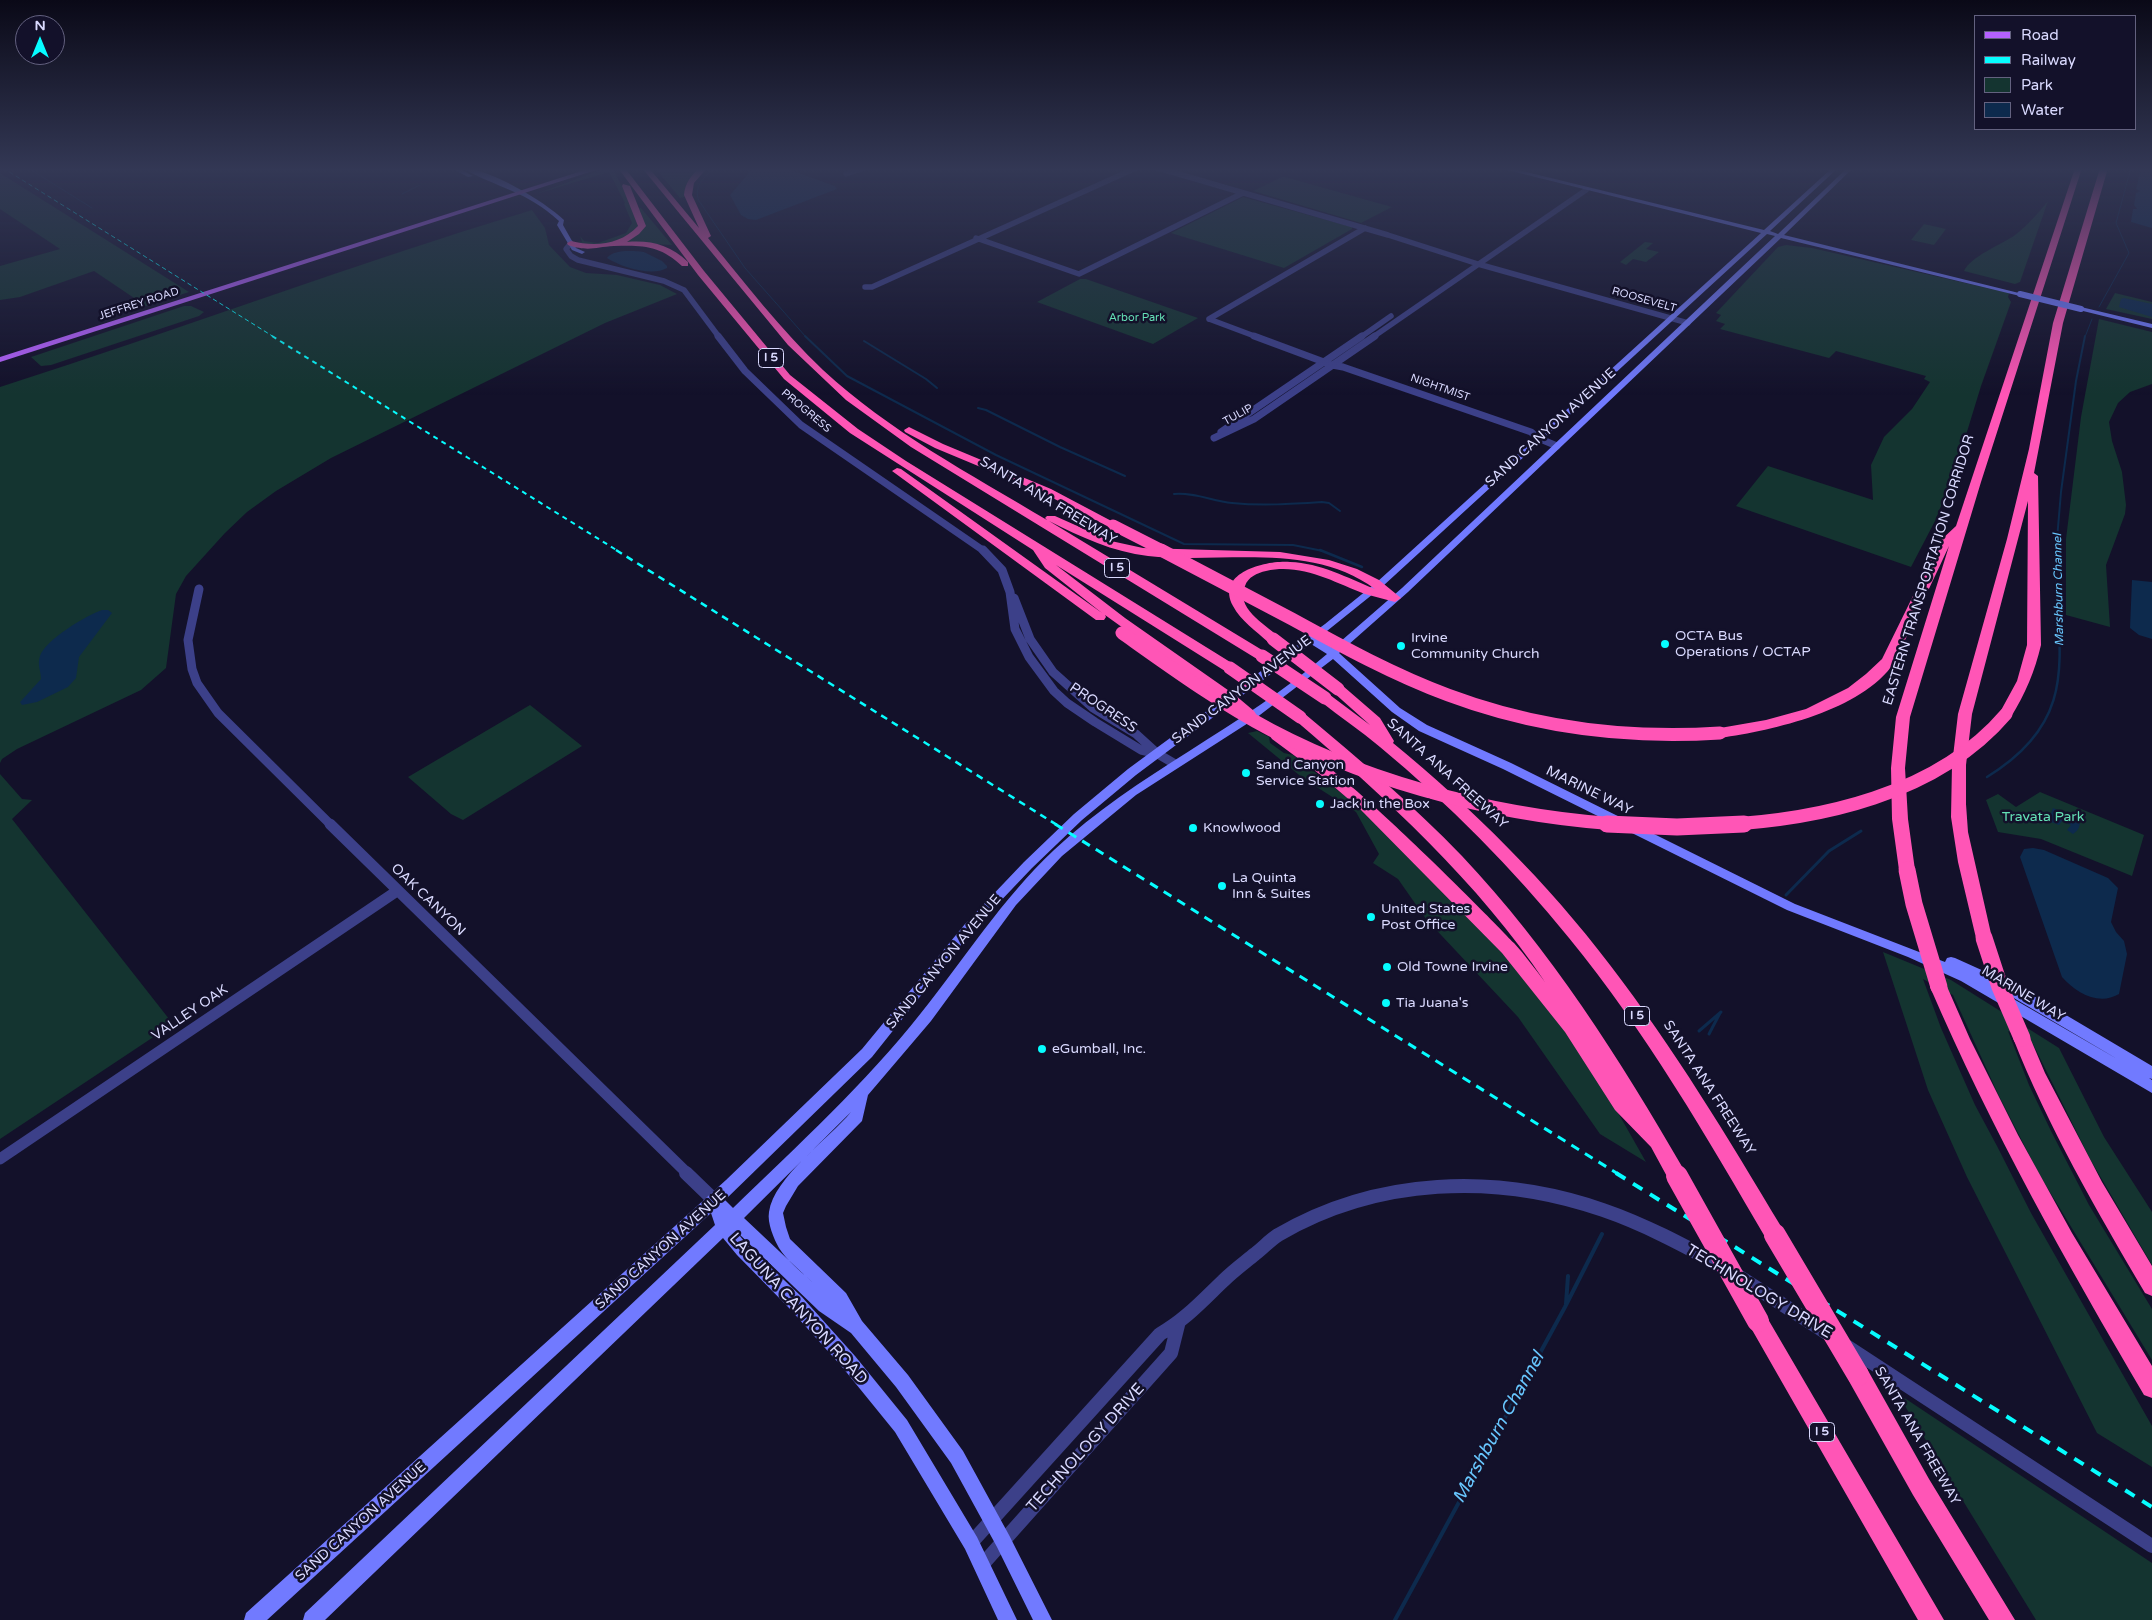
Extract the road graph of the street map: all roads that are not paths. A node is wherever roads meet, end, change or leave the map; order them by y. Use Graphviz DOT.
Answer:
graph roads {
  1 [pos="570,243"];
  2 [pos="350,244"];
  3 [pos="364,244"];
  4 [pos="572,244"];
  5 [pos="609,244"];
  6 [pos="679,244"];
  7 [pos="707,244"];
  8 [pos="963,244"];
  9 [pos="964,244"];
  10 [pos="992,244"];
  11 [pos="1141,244"];
  12 [pos="1338,244"];
  13 [pos="1414,244"];
  14 [pos="1503,244"];
  15 [pos="1745,244"];
  16 [pos="1753,244"];
  17 [pos="1773,244"];
  18 [pos="1814,244"];
  19 [pos="1818,244"];
  20 [pos="2054,244"];
  21 [pos="2081,244"];
  22 [pos="582,252"];
  23 [pos="1848,253"];
  24 [pos="1738,258"];
  25 [pos="586,262"];
  26 [pos="1475,263"];
  27 [pos="701,273"];
  28 [pos="1741,273"];
  29 [pos="2021,292"];
  30 [pos="1670,320"];
  31 [pos="2152,324"];
  32 [pos="1687,325"];
  33 [pos="0,355"];
  34 [pos="0,360"];
  35 [pos="1323,362"];
  36 [pos="1332,365"];
  37 [pos="834,386"];
  38 [pos="1538,438"];
  39 [pos="875,445"];
  40 [pos="1557,446"];
  41 [pos="2034,449"];
  42 [pos="971,479"];
  43 [pos="1963,522"];
  44 [pos="1036,546"];
  45 [pos="1375,588"];
  46 [pos="199,589"];
  47 [pos="1396,598"];
  48 [pos="1310,639"];
  49 [pos="1333,653"];
  50 [pos="1230,698"];
  51 [pos="1252,716"];
  52 [pos="1393,750"];
  53 [pos="1158,754"];
  54 [pos="1175,764"];
  55 [pos="397,892"];
  56 [pos="1873,939"];
  57 [pos="2152,1073"];
  58 [pos="2152,1087"];
  59 [pos="862,1092"];
  60 [pos="1658,1141"];
  61 [pos="0,1159"];
  62 [pos="715,1201"];
  63 [pos="728,1222"];
  64 [pos="2152,1286"];
  65 [pos="1178,1325"];
  66 [pos="857,1327"];
  67 [pos="2152,1387"];
  68 [pos="992,1521"];
  69 [pos="1003,1541"];
  70 [pos="971,1543"];
  71 [pos="1957,1546"];
  72 [pos="2152,1546"];
  73 [pos="982,1565"];
  74 [pos="253,1620"];
  75 [pos="312,1620"];
  76 [pos="1008,1620"];
  77 [pos="1044,1620"];
  78 [pos="1932,1620"];
  79 [pos="2002,1620"];
  80 [pos="2011,1620"];
  1 -- 22 [label="main road"];
  1 -- 25 [label="street, PROGRESS"];
  2 -- 33 [label="main road, JEFFREY ROAD"];
  3 -- 34 [label="main road, JEFFREY ROAD"];
  4 -- 5 [label="highway"];
  6 -- 27 [label="highway, I 5"];
  7 -- 37 [label="highway, SANTA ANA FREEWAY / I 5"];
  8 -- 9 [label="street"];
  10 -- 11 [label="street"];
  12 -- 35 [label="street, NIGHTMIST"];
  13 -- 26 [label="street, ROOSEVELT"];
  14 -- 26 [label="street, TULIP"];
  15 -- 24 [label="main road"];
  16 -- 24 [label="main road, SAND CANYON AVENUE"];
  17 -- 28 [label="main road, SAND CANYON AVENUE"];
  18 -- 23 [label="main road"];
  19 -- 29 [label="main road"];
  20 -- 43 [label="highway, EASTERN TRANSPORTATION CORRIDOR"];
  21 -- 41 [label="highway"];
  22 -- 25 [label="street"];
  22 -- 27 [label="highway"];
  23 -- 28 [label="main road"];
  23 -- 29 [label="main road"];
  24 -- 30 [label="main road, SAND CANYON AVENUE"];
  25 -- 53 [label="street, PROGRESS"];
  26 -- 30 [label="street, ROOSEVELT"];
  26 -- 35 [label="street, TULIP"];
  26 -- 36 [label="street, TULIP"];
  27 -- 39 [label="highway, I 5"];
  28 -- 32 [label="main road, SAND CANYON AVENUE"];
  29 -- 31 [label="main road, bridge"];
  30 -- 32 [label="street, ROOSEVELT"];
  30 -- 38 [label="main road, SAND CANYON AVENUE"];
  32 -- 40 [label="main road, SAND CANYON AVENUE"];
  35 -- 36 [label="street, NIGHTMIST"];
  35 -- 36 [label="street, TULIP"];
  36 -- 38 [label="street, NIGHTMIST"];
  37 -- 42 [label="highway, SANTA ANA FREEWAY / I 5"];
  37 -- 43 [label="highway, bridge"];
  38 -- 40 [label="street, NIGHTMIST"];
  38 -- 45 [label="main road, SAND CANYON AVENUE"];
  39 -- 41 [label="highway, bridge"];
  39 -- 44 [label="highway, I 5"];
  40 -- 47 [label="main road, SAND CANYON AVENUE"];
  41 -- 64 [label="highway, bridge"];
  42 -- 45 [label="highway"];
  42 -- 52 [label="highway, SANTA ANA FREEWAY / I 5, bridge"];
  43 -- 67 [label="highway, EASTERN TRANSPORTATION CORRIDOR, bridge"];
  44 -- 50 [label="highway"];
  44 -- 60 [label="highway, I 5, bridge"];
  45 -- 47 [label="highway"];
  45 -- 48 [label="main road, SAND CANYON AVENUE"];
  45 -- 52 [label="highway, bridge"];
  46 -- 55 [label="street, OAK CANYON"];
  47 -- 49 [label="main road, SAND CANYON AVENUE"];
  48 -- 49 [label="main road, MARINE WAY"];
  48 -- 50 [label="main road, SAND CANYON AVENUE"];
  49 -- 51 [label="main road, SAND CANYON AVENUE"];
  49 -- 56 [label="main road, MARINE WAY"];
  50 -- 51 [label="highway"];
  50 -- 53 [label="main road, SAND CANYON AVENUE"];
  51 -- 54 [label="main road, SAND CANYON AVENUE"];
  51 -- 60 [label="highway"];
  52 -- 71 [label="highway, SANTA ANA FREEWAY / I 5, bridge"];
  53 -- 54 [label="street, PROGRESS"];
  53 -- 62 [label="main road, SAND CANYON AVENUE"];
  54 -- 59 [label="main road, SAND CANYON AVENUE"];
  55 -- 61 [label="street, VALLEY OAK"];
  55 -- 62 [label="street, OAK CANYON"];
  56 -- 57 [label="main road, MARINE WAY"];
  56 -- 58 [label="main road, MARINE WAY"];
  59 -- 63 [label="main road, SAND CANYON AVENUE"];
  59 -- 66 [label="main road"];
  60 -- 78 [label="highway, I 5, bridge"];
  62 -- 63 [label="main road, LAGUNA CANYON ROAD"];
  62 -- 74 [label="main road, SAND CANYON AVENUE"];
  63 -- 66 [label="main road, LAGUNA CANYON ROAD"];
  63 -- 70 [label="main road, LAGUNA CANYON ROAD"];
  63 -- 75 [label="main road, SAND CANYON AVENUE"];
  65 -- 68 [label="street, TECHNOLOGY DRIVE"];
  65 -- 69 [label="street, TECHNOLOGY DRIVE"];
  65 -- 72 [label="street, TECHNOLOGY DRIVE"];
  66 -- 68 [label="main road, LAGUNA CANYON ROAD"];
  68 -- 69 [label="main road, LAGUNA CANYON ROAD"];
  68 -- 70 [label="street, TECHNOLOGY DRIVE"];
  69 -- 73 [label="street, TECHNOLOGY DRIVE"];
  69 -- 77 [label="main road, LAGUNA CANYON ROAD"];
  70 -- 73 [label="main road, LAGUNA CANYON ROAD"];
  71 -- 79 [label="highway, SANTA ANA FREEWAY / I 5"];
  71 -- 80 [label="highway"];
  73 -- 76 [label="main road, LAGUNA CANYON ROAD"];
}
